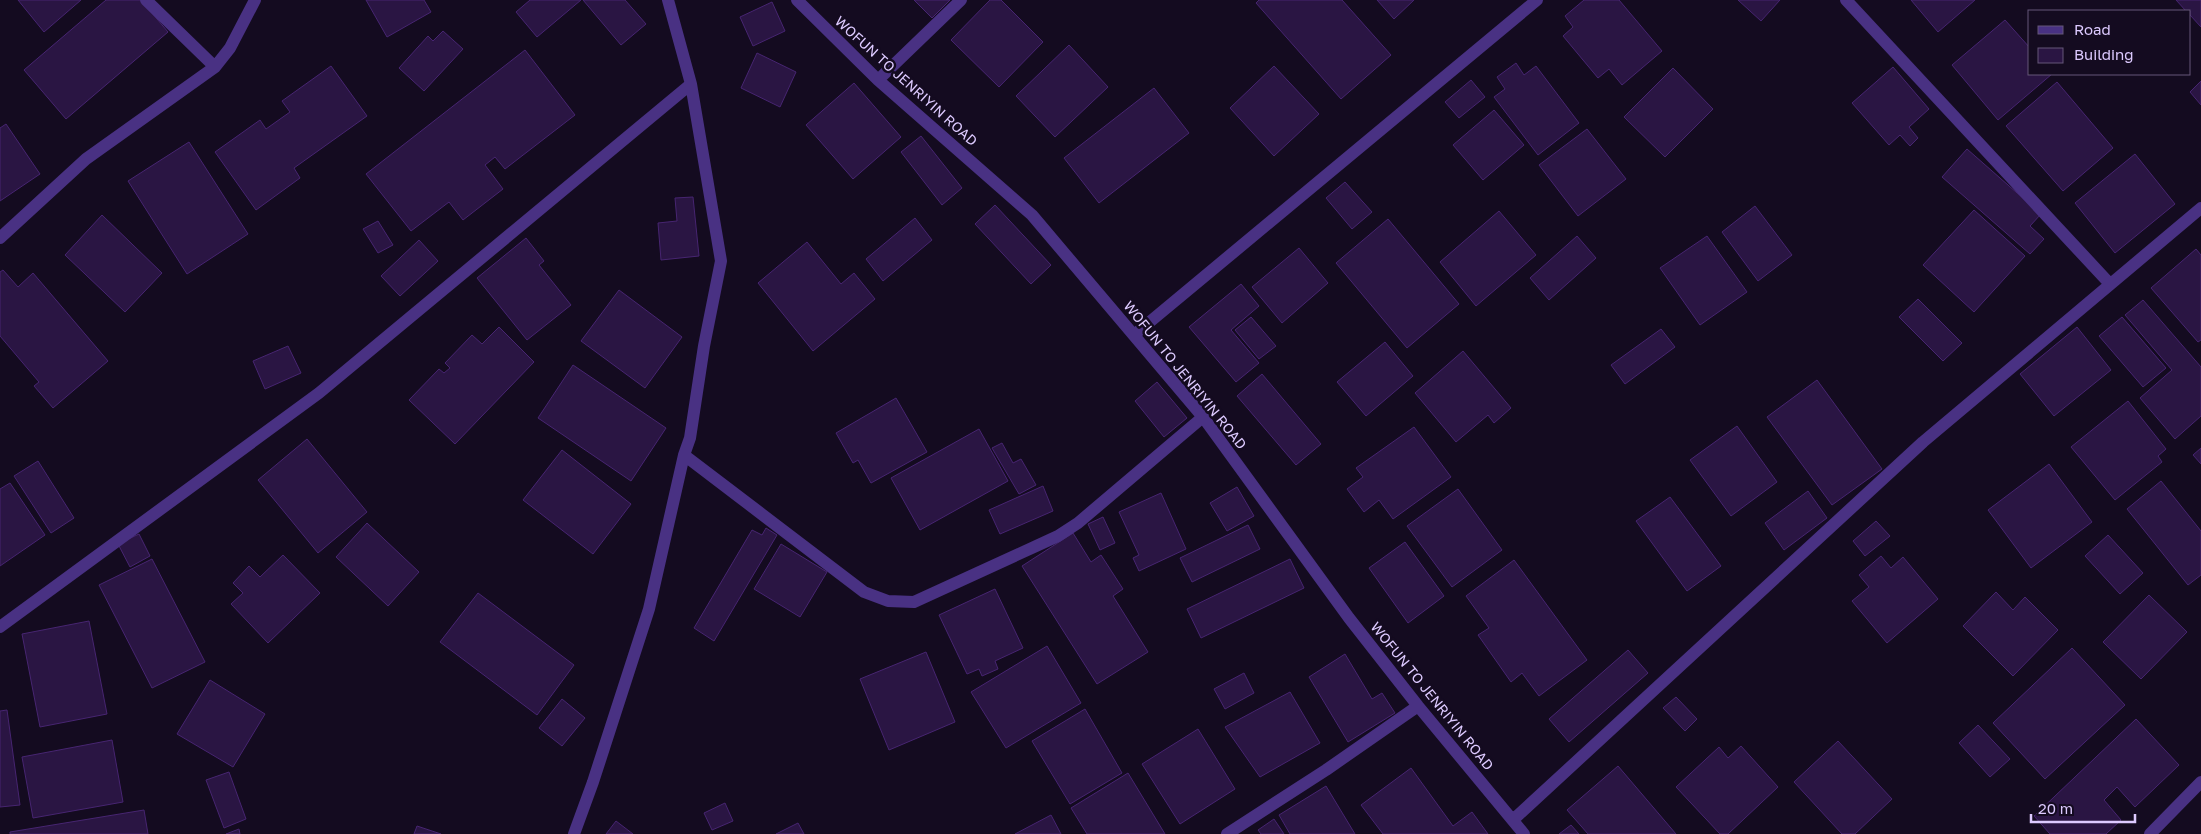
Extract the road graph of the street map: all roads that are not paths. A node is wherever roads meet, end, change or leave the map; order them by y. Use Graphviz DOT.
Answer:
graph roads {
  1 [pos="146,0"];
  2 [pos="255,0"];
  3 [pos="668,0"];
  4 [pos="797,0"];
  5 [pos="961,0"];
  6 [pos="1537,0"];
  7 [pos="1846,0"];
  8 [pos="216,67"];
  9 [pos="878,80"];
  10 [pos="691,84"];
  11 [pos="2201,208"];
  12 [pos="0,238"];
  13 [pos="2110,284"];
  14 [pos="1134,334"];
  15 [pos="1204,417"];
  16 [pos="684,455"];
  17 [pos="0,628"];
  18 [pos="1418,706"];
  19 [pos="2201,782"];
  20 [pos="1514,819"];
  21 [pos="574,834"];
  22 [pos="1227,834"];
  23 [pos="1524,834"];
  24 [pos="2150,834"];
  1 -- 8 [label="street"];
  2 -- 8 [label="street"];
  3 -- 10 [label="street"];
  4 -- 9 [label="street, WOFUN TO JENRIYIN ROAD"];
  5 -- 9 [label="street"];
  6 -- 14 [label="street"];
  7 -- 13 [label="street"];
  8 -- 12 [label="street"];
  9 -- 14 [label="street, WOFUN TO JENRIYIN ROAD"];
  10 -- 16 [label="street"];
  10 -- 17 [label="street"];
  11 -- 13 [label="street"];
  13 -- 20 [label="street"];
  14 -- 15 [label="street, WOFUN TO JENRIYIN ROAD"];
  15 -- 16 [label="street"];
  15 -- 18 [label="street, WOFUN TO JENRIYIN ROAD"];
  16 -- 21 [label="street"];
  18 -- 20 [label="street, WOFUN TO JENRIYIN ROAD"];
  18 -- 22 [label="street"];
  19 -- 24 [label="street"];
  20 -- 23 [label="street, WOFUN TO JENRIYIN ROAD"];
}
